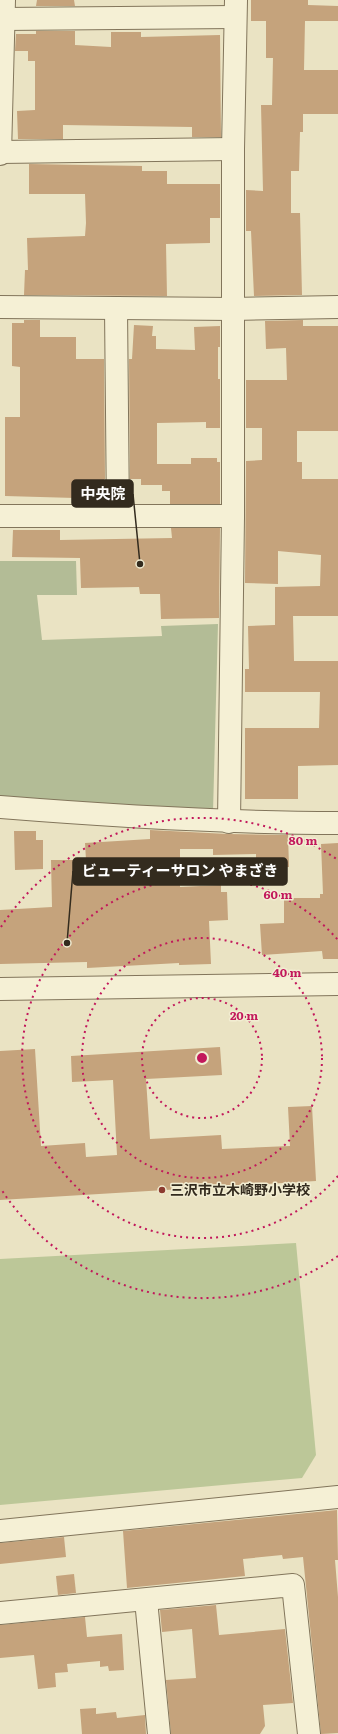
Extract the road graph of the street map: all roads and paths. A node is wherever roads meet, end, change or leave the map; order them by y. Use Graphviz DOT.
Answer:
graph roads {
  1 [pos="235,9"];
  2 [pos="3,10"];
  3 [pos="233,149"];
  4 [pos="0,153"];
  5 [pos="0,307"];
  6 [pos="338,307"];
  7 [pos="116,308"];
  8 [pos="233,309"];
  9 [pos="0,516"];
  10 [pos="118,516"];
  11 [pos="232,516"];
  12 [pos="0,806"];
  13 [pos="229,822"];
  14 [pos="338,823"];
  15 [pos="338,984"];
  16 [pos="0,989"];
  17 [pos="338,1497"];
  18 [pos="0,1531"];
  19 [pos="146,1600"];
  20 [pos="0,1613"];
  21 [pos="159,1734"];
  22 [pos="309,1734"];
  1 -- 2 [label="street"];
  1 -- 3 [label="street"];
  2 -- 4 [label="street"];
  3 -- 4 [label="street"];
  3 -- 8 [label="street"];
  5 -- 7 [label="street"];
  6 -- 8 [label="street"];
  7 -- 8 [label="street"];
  7 -- 10 [label="street"];
  8 -- 11 [label="street"];
  9 -- 10 [label="street"];
  10 -- 11 [label="street"];
  11 -- 13 [label="street"];
  12 -- 13 [label="street"];
  13 -- 14 [label="street"];
  15 -- 16 [label="street"];
  17 -- 18 [label="street"];
  19 -- 20 [label="street"];
  19 -- 21 [label="street"];
  19 -- 22 [label="street"];
}
